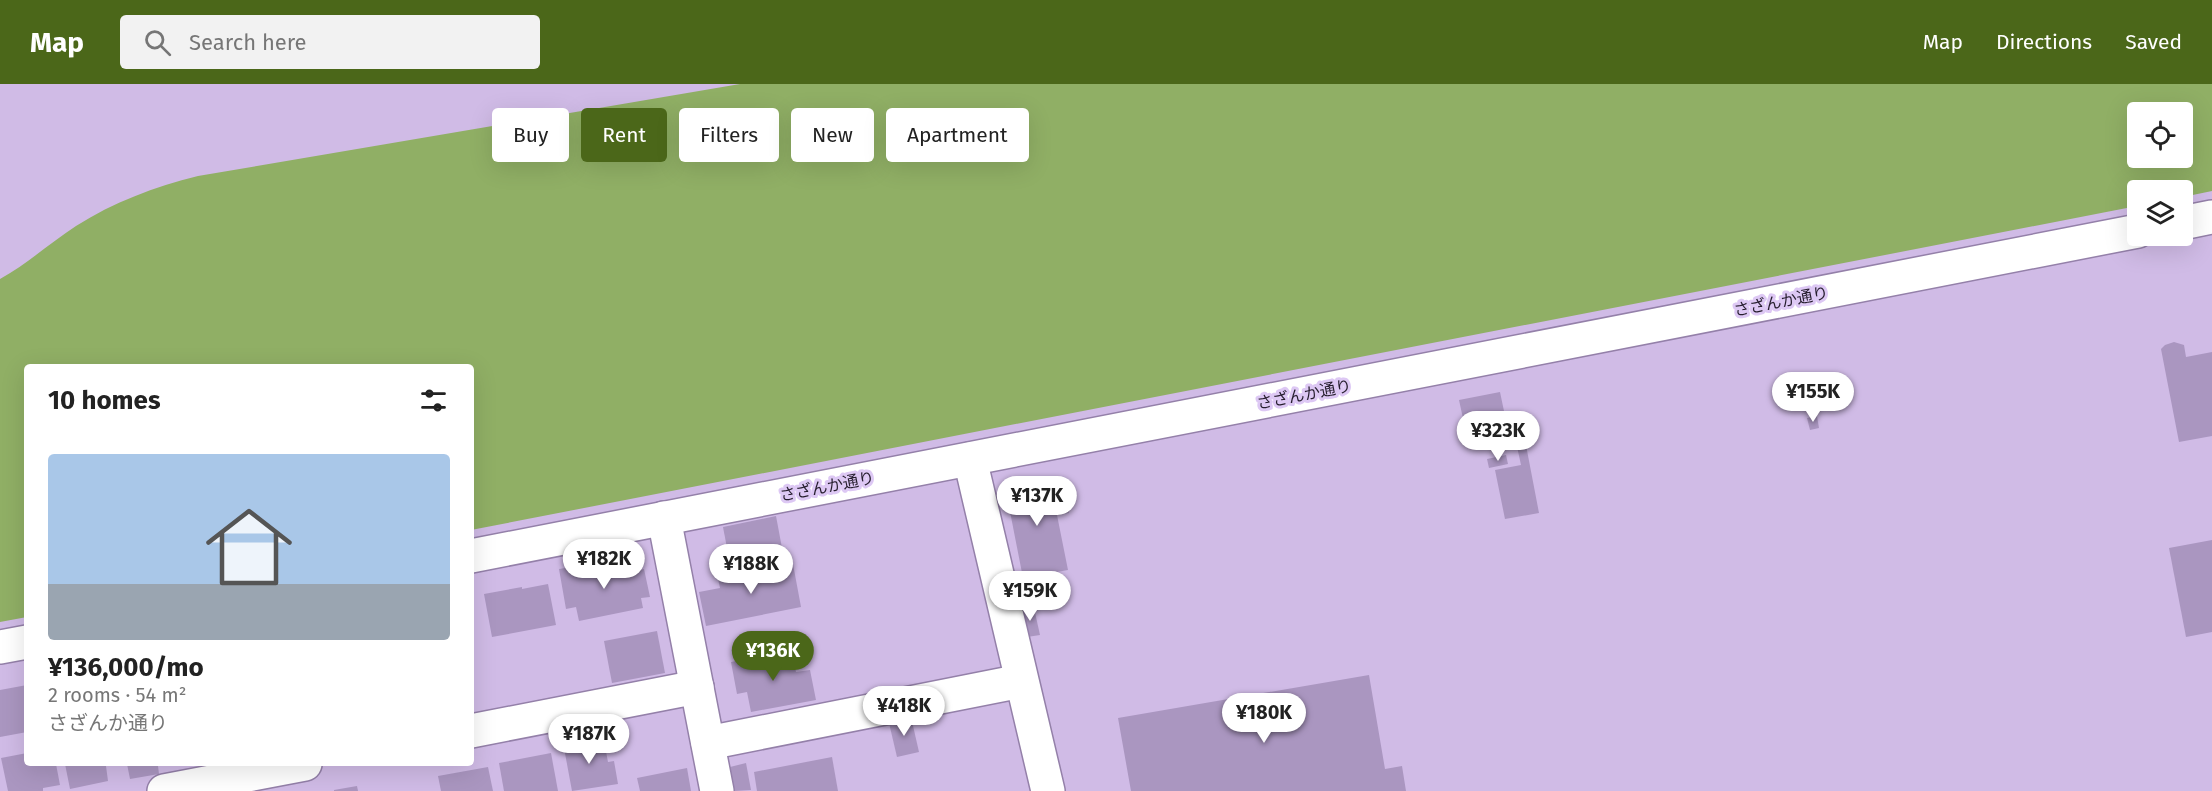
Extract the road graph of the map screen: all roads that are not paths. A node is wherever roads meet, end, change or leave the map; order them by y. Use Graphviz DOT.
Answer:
graph roads {
  1 [pos="2212,217"];
  2 [pos="2193,221"];
  3 [pos="2127,233"];
  4 [pos="970,459"];
  5 [pos="664,518"];
  6 [pos="474,555"];
  7 [pos="24,643"];
  8 [pos="0,647"];
  9 [pos="1022,681"];
  10 [pos="697,687"];
  11 [pos="474,730"];
  12 [pos="708,743"];
  13 [pos="286,772"];
  14 [pos="164,791"];
  15 [pos="717,791"];
  16 [pos="1048,791"];
  1 -- 2 [label="street"];
  3 -- 4 [label="street, さざんか通り"];
  4 -- 5 [label="street, さざんか通り"];
  4 -- 9 [label="street"];
  5 -- 6 [label="street, さざんか通り"];
  5 -- 10 [label="street"];
  7 -- 8 [label="street"];
  9 -- 12 [label="street"];
  9 -- 16 [label="street"];
  10 -- 11 [label="street"];
  10 -- 12 [label="street"];
  12 -- 15 [label="street"];
  13 -- 14 [label="street"];
}
